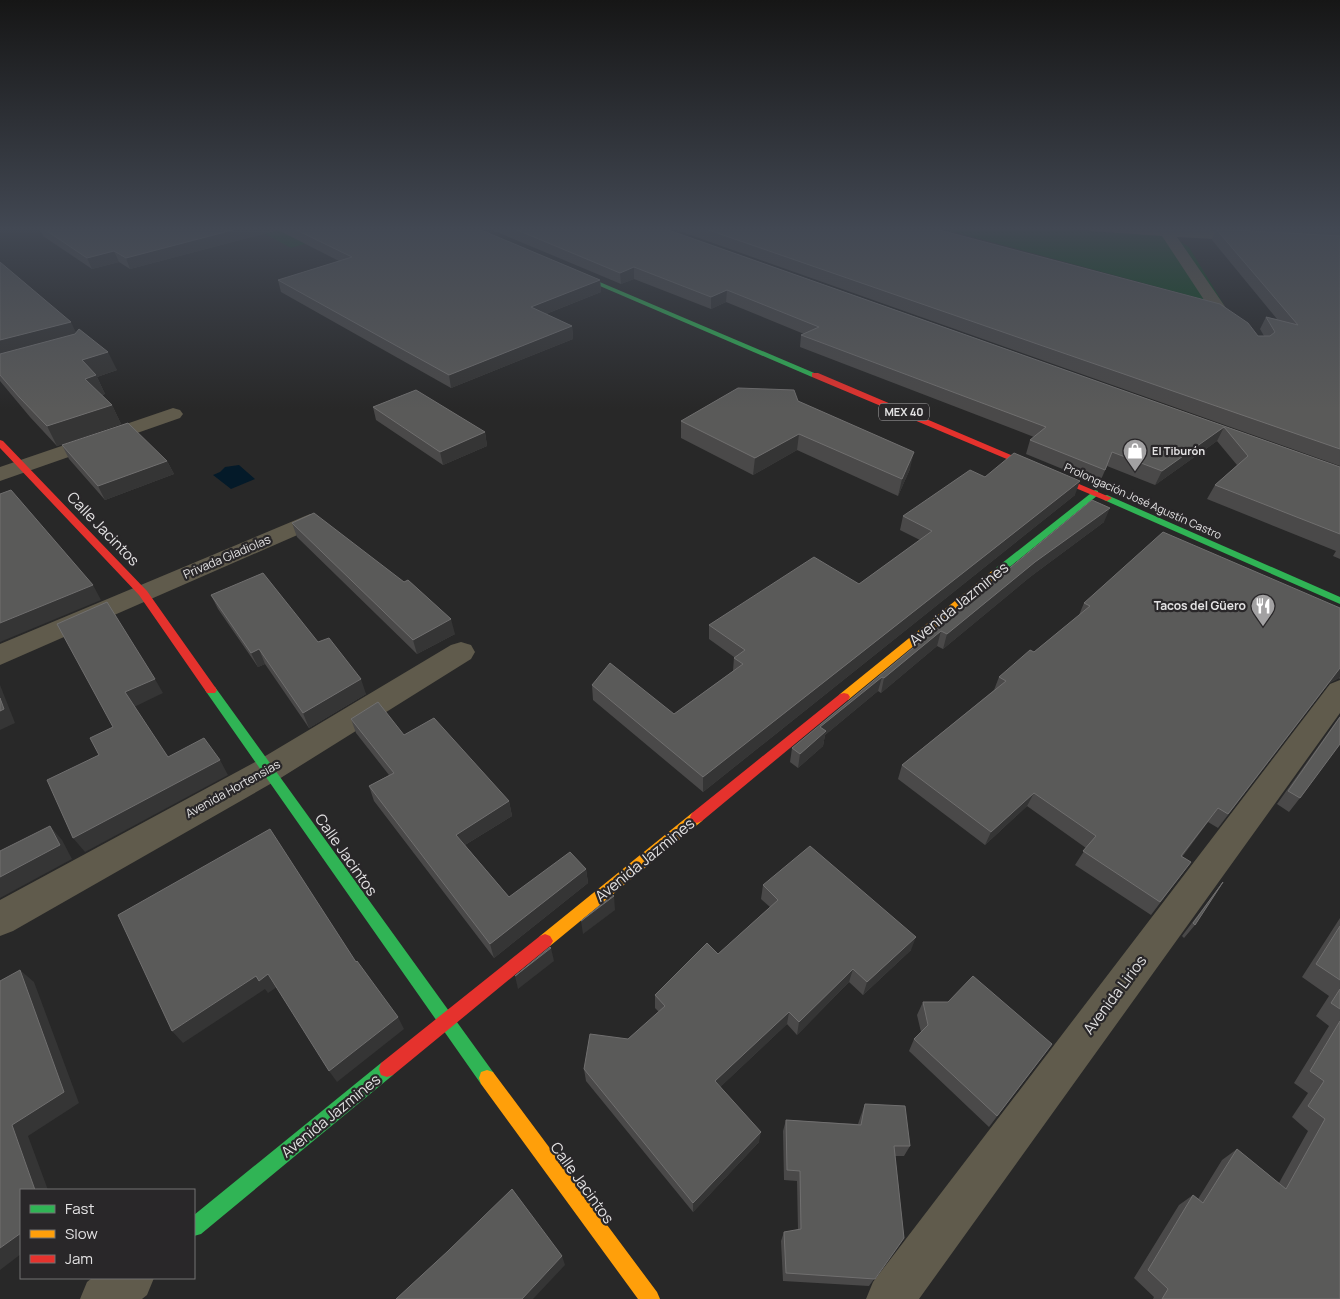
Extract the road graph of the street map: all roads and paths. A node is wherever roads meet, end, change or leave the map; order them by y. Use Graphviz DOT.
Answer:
graph roads {
  1 [pos="609,288"];
  2 [pos="1208,288"];
  3 [pos="1199,303"];
  4 [pos="173,414"];
  5 [pos="0,443"];
  6 [pos="23,466"];
  7 [pos="0,474"];
  8 [pos="1095,493"];
  9 [pos="310,521"];
  10 [pos="143,593"];
  11 [pos="1340,601"];
  12 [pos="461,652"];
  13 [pos="0,655"];
  14 [pos="1340,692"];
  15 [pos="268,770"];
  16 [pos="0,919"];
  17 [pos="446,1023"];
  18 [pos="195,1226"];
  19 [pos="129,1279"];
  20 [pos="104,1299"];
  21 [pos="650,1299"];
  22 [pos="890,1299"];
  1 -- 8 [label="main road, Prolongación José Agustín Castro / MEX 40"];
  2 -- 3 [label="street"];
  4 -- 6 [label="street"];
  5 -- 6 [label="main road, Calle Jacintos"];
  6 -- 7 [label="street"];
  6 -- 10 [label="main road, Calle Jacintos"];
  8 -- 11 [label="main road, Prolongación José Agustín Castro / MEX 40"];
  8 -- 17 [label="main road, Avenida Jazmines"];
  9 -- 10 [label="street, Privada Gladiolas"];
  10 -- 13 [label="street, Privada Gladiolas"];
  10 -- 15 [label="main road, Calle Jacintos"];
  12 -- 15 [label="street, Avenida Hortensias"];
  14 -- 22 [label="street, Avenida Lirios"];
  15 -- 16 [label="street, Avenida Hortensias"];
  15 -- 17 [label="main road, Calle Jacintos"];
  17 -- 18 [label="main road, Avenida Jazmines"];
  17 -- 21 [label="main road, Calle Jacintos"];
  19 -- 20 [label="street"];
}
